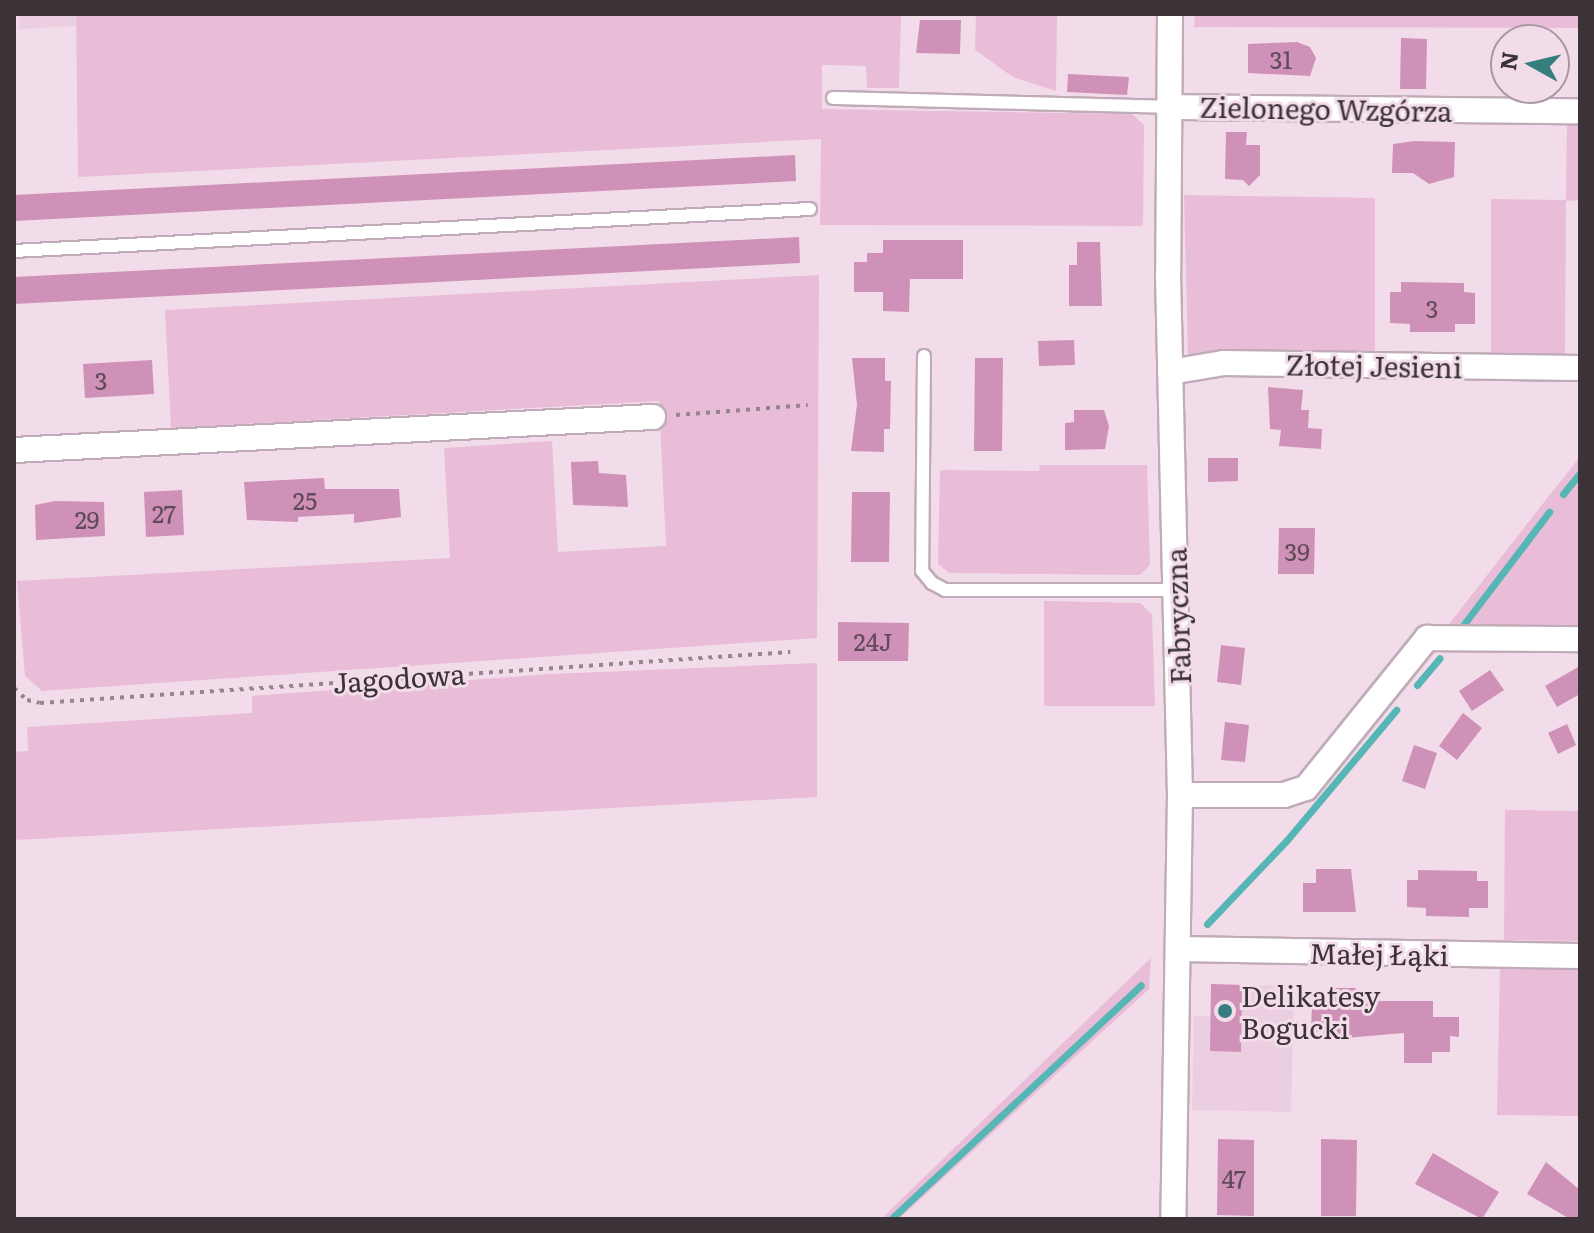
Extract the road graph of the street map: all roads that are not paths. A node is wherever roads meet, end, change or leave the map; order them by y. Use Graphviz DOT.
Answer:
graph roads {
  1 [pos="1170,14"];
  2 [pos="833,98"];
  3 [pos="1168,107"];
  4 [pos="1580,111"];
  5 [pos="810,209"];
  6 [pos="14,251"];
  7 [pos="924,356"];
  8 [pos="1580,368"];
  9 [pos="1170,372"];
  10 [pos="653,417"];
  11 [pos="14,450"];
  12 [pos="1176,590"];
  13 [pos="1580,639"];
  14 [pos="1180,795"];
  15 [pos="1178,949"];
  16 [pos="1580,956"];
  17 [pos="1173,1219"];
  1 -- 3 [label="street, Fabryczna"];
  2 -- 3 [label="lane"];
  3 -- 4 [label="street, Zielonego Wzgórza"];
  3 -- 9 [label="street, Fabryczna"];
  5 -- 6 [label="lane"];
  7 -- 12 [label="lane"];
  8 -- 9 [label="street, Złotej Jesieni"];
  9 -- 12 [label="street, Fabryczna"];
  10 -- 11 [label="street"];
  12 -- 14 [label="street, Fabryczna"];
  13 -- 14 [label="street"];
  14 -- 15 [label="street, Fabryczna"];
  15 -- 16 [label="street, Małej Łąki"];
  15 -- 17 [label="street, Fabryczna"];
}
